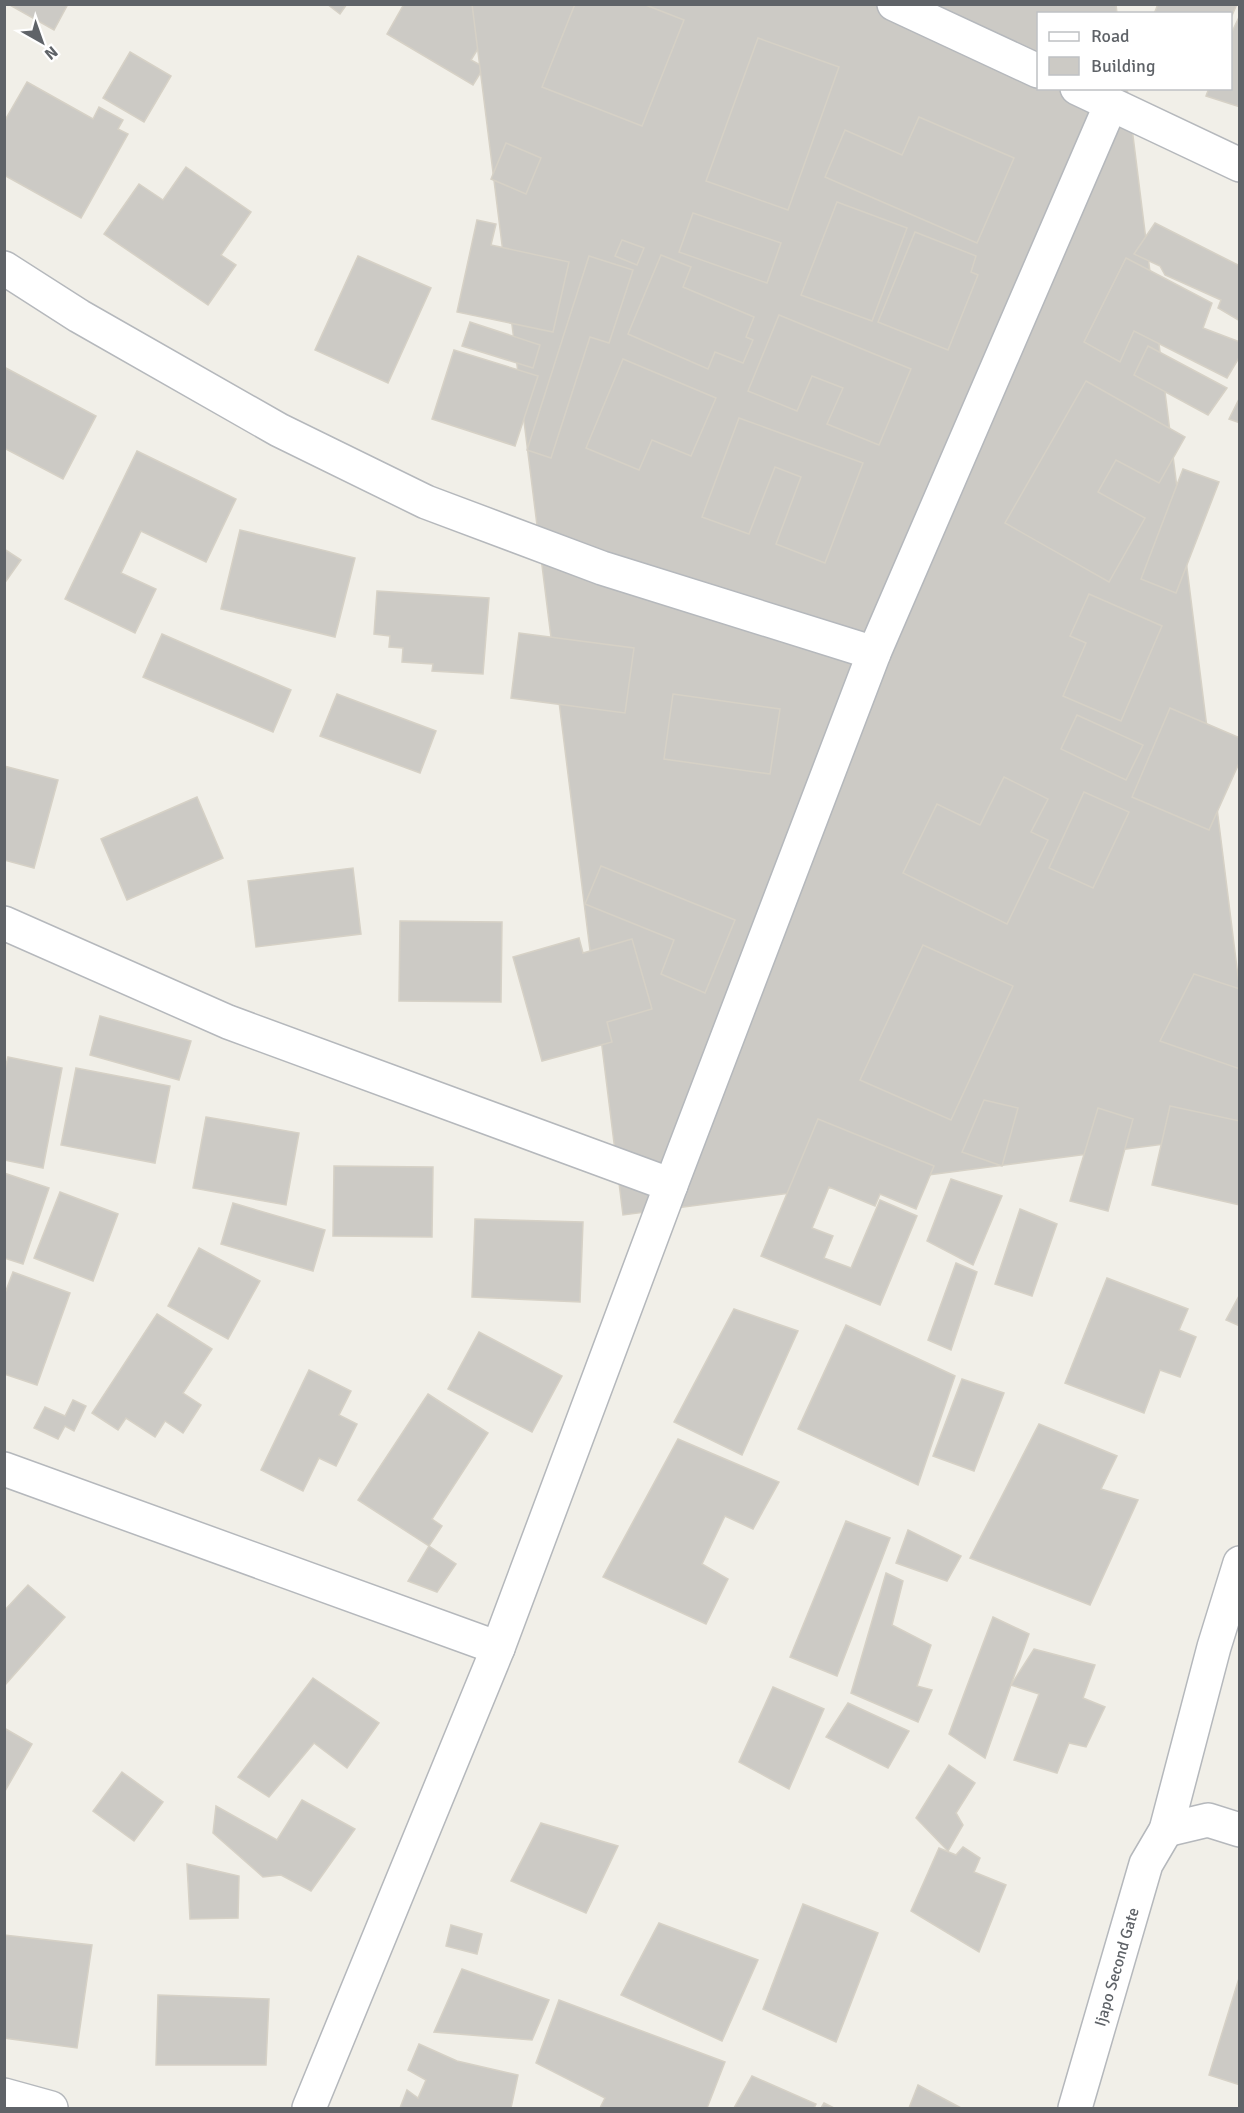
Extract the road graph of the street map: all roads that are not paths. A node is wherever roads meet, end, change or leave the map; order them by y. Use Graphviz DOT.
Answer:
graph roads {
  1 [pos="894,4"];
  2 [pos="1037,71"];
  3 [pos="1081,90"];
  4 [pos="1111,104"];
  5 [pos="1239,165"];
  6 [pos="4,268"];
  7 [pos="874,653"];
  8 [pos="4,923"];
  9 [pos="671,1185"];
  10 [pos="4,1469"];
  11 [pos="1239,1563"];
  12 [pos="498,1648"];
  13 [pos="1166,1830"];
  14 [pos="1239,1830"];
  15 [pos="4,2095"];
  16 [pos="51,2109"];
  17 [pos="309,2109"];
  18 [pos="1075,2109"];
  1 -- 2 [label="street"];
  3 -- 4 [label="street"];
  4 -- 5 [label="street"];
  4 -- 7 [label="street"];
  6 -- 7 [label="street"];
  7 -- 9 [label="street"];
  8 -- 9 [label="street"];
  9 -- 12 [label="street"];
  10 -- 12 [label="street"];
  11 -- 13 [label="street, Ijapo Second Gate"];
  12 -- 17 [label="street"];
  13 -- 14 [label="street"];
  13 -- 18 [label="street, Ijapo Second Gate"];
  15 -- 16 [label="street"];
}
